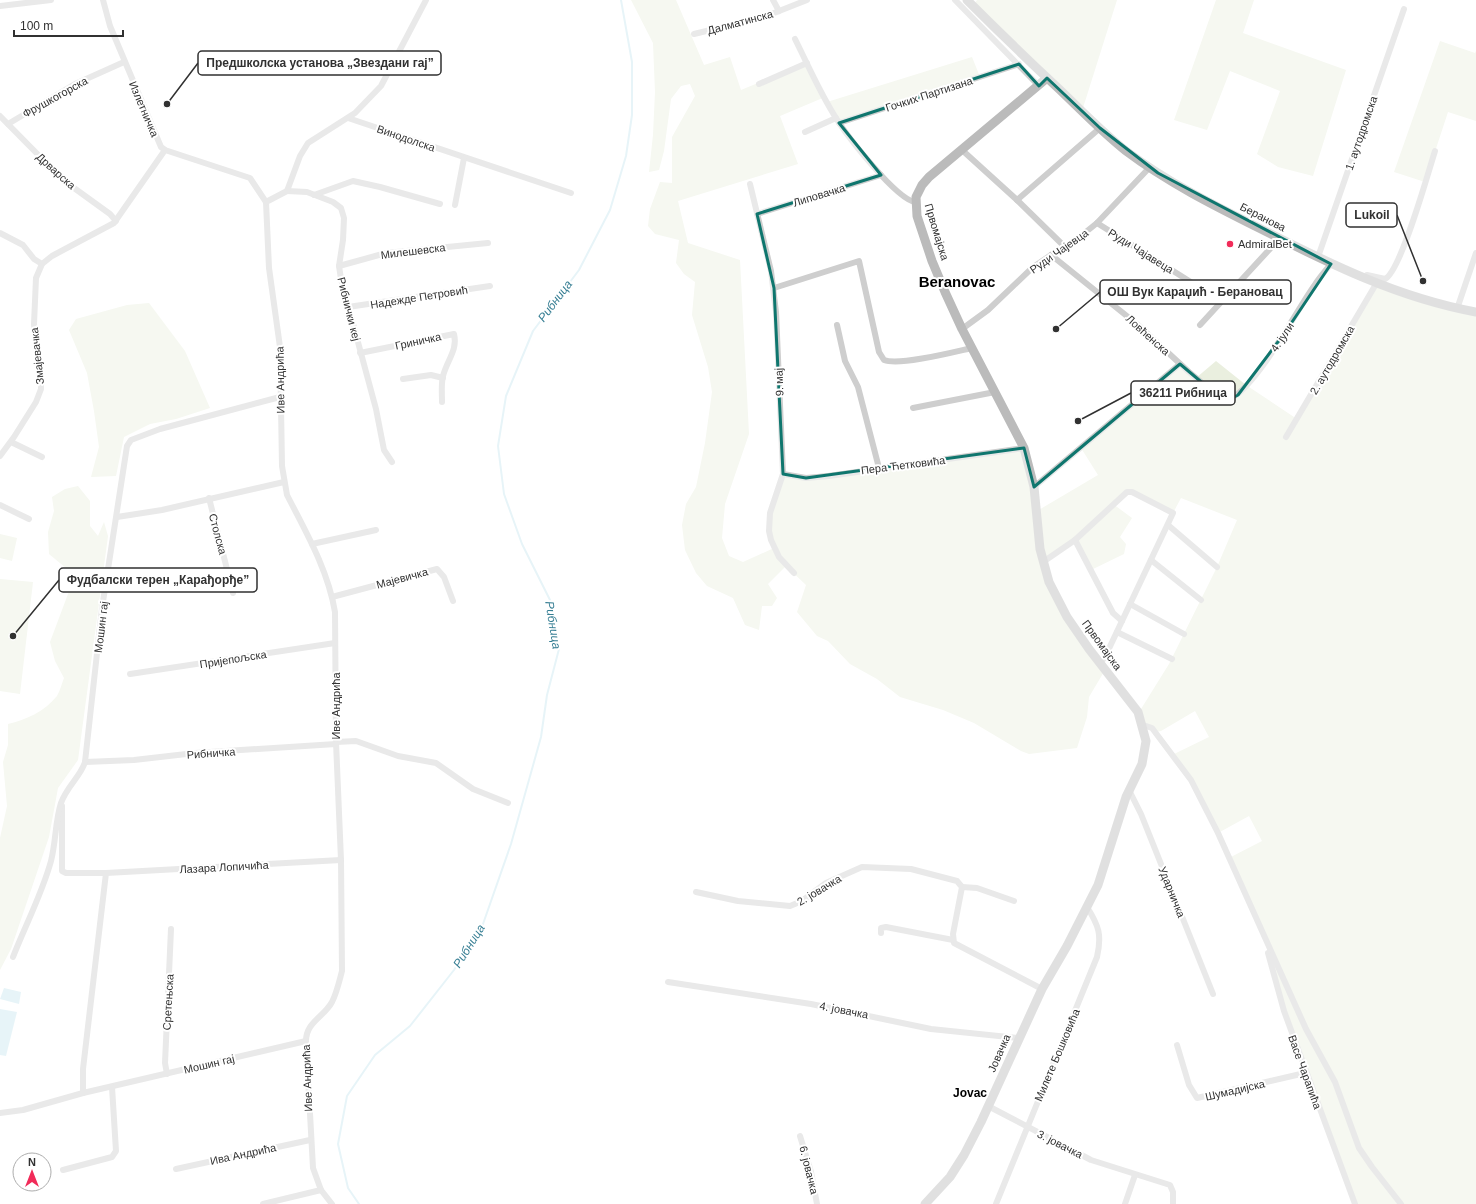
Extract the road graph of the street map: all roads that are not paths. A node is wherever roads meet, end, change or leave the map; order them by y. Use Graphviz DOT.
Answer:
graph roads {
  1 [pos="51,0"];
  2 [pos="103,0"];
  3 [pos="426,0"];
  4 [pos="774,0"];
  5 [pos="807,0"];
  6 [pos="955,0"];
  7 [pos="967,0"];
  8 [pos="0,6"];
  9 [pos="1404,9"];
  10 [pos="779,11"];
  11 [pos="694,34"];
  12 [pos="794,39"];
  13 [pos="124,62"];
  14 [pos="807,63"];
  15 [pos="1019,64"];
  16 [pos="1047,78"];
  17 [pos="759,84"];
  18 [pos="1040,86"];
  19 [pos="0,116"];
  20 [pos="348,118"];
  21 [pos="838,120"];
  22 [pos="8,124"];
  23 [pos="1100,128"];
  24 [pos="805,132"];
  25 [pos="165,150"];
  26 [pos="962,150"];
  27 [pos="1435,151"];
  28 [pos="464,158"];
  29 [pos="1150,168"];
  30 [pos="881,175"];
  31 [pos="750,184"];
  32 [pos="288,191"];
  33 [pos="571,193"];
  34 [pos="314,195"];
  35 [pos="1017,200"];
  36 [pos="266,202"];
  37 [pos="915,202"];
  38 [pos="440,204"];
  39 [pos="455,205"];
  40 [pos="758,214"];
  41 [pos="116,221"];
  42 [pos="1097,223"];
  43 [pos="0,233"];
  44 [pos="1055,237"];
  45 [pos="1279,239"];
  46 [pos="488,243"];
  47 [pos="1065,247"];
  48 [pos="1476,253"];
  49 [pos="1052,254"];
  50 [pos="1318,257"];
  51 [pos="42,264"];
  52 [pos="339,266"];
  53 [pos="1335,266"];
  54 [pos="1376,284"];
  55 [pos="490,286"];
  56 [pos="774,288"];
  57 [pos="1205,291"];
  58 [pos="348,308"];
  59 [pos="1457,309"];
  60 [pos="1476,312"];
  61 [pos="1200,325"];
  62 [pos="837,326"];
  63 [pos="962,329"];
  64 [pos="972,348"];
  65 [pos="360,353"];
  66 [pos="1180,364"];
  67 [pos="442,378"];
  68 [pos="403,379"];
  69 [pos="995,392"];
  70 [pos="280,397"];
  71 [pos="442,402"];
  72 [pos="1225,402"];
  73 [pos="912,408"];
  74 [pos="1286,437"];
  75 [pos="11,442"];
  76 [pos="1024,448"];
  77 [pos="0,456"];
  78 [pos="42,456"];
  79 [pos="392,462"];
  80 [pos="879,468"];
  81 [pos="783,474"];
  82 [pos="284,482"];
  83 [pos="1034,487"];
  84 [pos="209,498"];
  85 [pos="0,505"];
  86 [pos="117,517"];
  87 [pos="29,519"];
  88 [pos="1168,525"];
  89 [pos="376,530"];
  90 [pos="1075,540"];
  91 [pos="312,544"];
  92 [pos="1151,560"];
  93 [pos="1043,562"];
  94 [pos="1217,568"];
  95 [pos="794,573"];
  96 [pos="233,593"];
  97 [pos="332,598"];
  98 [pos="1201,600"];
  99 [pos="454,601"];
  100 [pos="1130,604"];
  101 [pos="1122,621"];
  102 [pos="1116,632"];
  103 [pos="1184,634"];
  104 [pos="335,643"];
  105 [pos="1172,659"];
  106 [pos="1100,663"];
  107 [pos="130,674"];
  108 [pos="1143,725"];
  109 [pos="336,743"];
  110 [pos="86,762"];
  111 [pos="1129,790"];
  112 [pos="508,803"];
  113 [pos="61,804"];
  114 [pos="341,860"];
  115 [pos="106,873"];
  116 [pos="962,887"];
  117 [pos="696,892"];
  118 [pos="1014,901"];
  119 [pos="1086,907"];
  120 [pos="171,929"];
  121 [pos="881,933"];
  122 [pos="1264,936"];
  123 [pos="953,940"];
  124 [pos="13,958"];
  125 [pos="668,982"];
  126 [pos="1042,989"];
  127 [pos="1213,994"];
  128 [pos="1019,1038"];
  129 [pos="306,1041"];
  130 [pos="1177,1045"];
  131 [pos="1305,1073"];
  132 [pos="167,1074"];
  133 [pos="112,1087"];
  134 [pos="83,1094"];
  135 [pos="988,1106"];
  136 [pos="0,1113"];
  137 [pos="1027,1127"];
  138 [pos="800,1136"];
  139 [pos="310,1140"];
  140 [pos="176,1169"];
  141 [pos="63,1170"];
  142 [pos="1135,1175"];
  143 [pos="321,1190"];
  144 [pos="263,1204"];
  145 [pos="332,1204"];
  146 [pos="817,1204"];
  147 [pos="925,1204"];
  148 [pos="996,1204"];
  149 [pos="1125,1204"];
  150 [pos="1173,1204"];
  151 [pos="1355,1204"];
  152 [pos="1401,1204"];
  1 -- 8 [label="street"];
  2 -- 13 [label="street, Излетничка"];
  3 -- 20 [label="street"];
  4 -- 10 [label="street"];
  5 -- 10 [label="street, Далматинска"];
  6 -- 15 [label="street"];
  7 -- 16 [label="main road, Беранова"];
  9 -- 50 [label="street, 1. аутодромска"];
  10 -- 11 [label="street, Далматинска"];
  12 -- 14 [label="street"];
  13 -- 22 [label="street, Фрушкогорска"];
  13 -- 25 [label="street, Излетничка"];
  14 -- 17 [label="street"];
  14 -- 21 [label="street"];
  15 -- 18 [label="street"];
  15 -- 21 [label="street, Гочких Партизана"];
  16 -- 18 [label="main road, Првомајска"];
  16 -- 23 [label="main road, Беранова"];
  18 -- 26 [label="main road, Првомајска"];
  19 -- 22 [label="street, Дрварска"];
  20 -- 28 [label="street, Винодолска"];
  20 -- 32 [label="street"];
  21 -- 24 [label="street, Гочких Партизана"];
  21 -- 30 [label="street"];
  22 -- 41 [label="street, Дрварска"];
  23 -- 29 [label="main road, Беранова"];
  23 -- 35 [label="street"];
  25 -- 36 [label="street, Излетничка"];
  25 -- 41 [label="street"];
  26 -- 35 [label="street"];
  26 -- 37 [label="main road, Првомајска"];
  27 -- 53 [label="street"];
  28 -- 33 [label="street, Винодолска"];
  28 -- 39 [label="street"];
  29 -- 42 [label="street, Руди Чајевца"];
  29 -- 45 [label="main road, Беранова"];
  30 -- 37 [label="street"];
  30 -- 40 [label="street, Липовачка"];
  31 -- 40 [label="street, 9. мај"];
  32 -- 34 [label="street, Рибнички кеј"];
  32 -- 36 [label="street"];
  34 -- 38 [label="street"];
  34 -- 52 [label="street, Рибнички кеј"];
  35 -- 44 [label="street"];
  36 -- 70 [label="street, Иве Андрића"];
  37 -- 63 [label="main road, Првомајска"];
  40 -- 56 [label="street, 9. мај"];
  41 -- 51 [label="street"];
  42 -- 47 [label="street, Руди Чајевца"];
  42 -- 57 [label="street, Руди Чајавеца"];
  43 -- 51 [label="street"];
  44 -- 47 [label="street"];
  44 -- 49 [label="street"];
  45 -- 50 [label="main road, Беранова"];
  45 -- 61 [label="street"];
  46 -- 52 [label="street, Милешевска"];
  47 -- 49 [label="street, Руди Чајевца"];
  48 -- 59 [label="street"];
  49 -- 63 [label="street, Руди Чајевца"];
  49 -- 66 [label="street, Ловћенска"];
  50 -- 53 [label="main road, Беранова"];
  51 -- 75 [label="street, Змајевачка"];
  52 -- 58 [label="street, Рибнички кеј"];
  53 -- 54 [label="main road, Беранова"];
  53 -- 72 [label="street, 4. јули"];
  54 -- 59 [label="main road, Беранова"];
  54 -- 74 [label="street, 2. аутодромска"];
  55 -- 58 [label="street, Надежде Петровић"];
  56 -- 64 [label="street"];
  56 -- 81 [label="street, 9. мај"];
  58 -- 65 [label="street, Рибнички кеј"];
  59 -- 60 [label="main road, Беранова"];
  62 -- 80 [label="street"];
  63 -- 64 [label="main road, Првомајска"];
  64 -- 69 [label="main road, Првомајска"];
  65 -- 67 [label="street, Гриничка"];
  65 -- 79 [label="street, Рибнички кеј"];
  66 -- 72 [label="street, Ловћенска"];
  66 -- 83 [label="street"];
  67 -- 68 [label="street"];
  67 -- 71 [label="street, Гриничка"];
  69 -- 73 [label="street"];
  69 -- 76 [label="main road, Првомајска"];
  70 -- 82 [label="street, Иве Андрића"];
  70 -- 86 [label="street, Мошин гај"];
  75 -- 77 [label="street, Змајевачка"];
  75 -- 78 [label="street"];
  76 -- 80 [label="street, Пера Ћетковића"];
  76 -- 83 [label="main road, Првомајска"];
  80 -- 81 [label="street, Пера Ћетковића"];
  81 -- 95 [label="street, 9. мај"];
  82 -- 84 [label="street, Столска"];
  82 -- 91 [label="street, Иве Андрића"];
  83 -- 93 [label="main road, Првомајска"];
  84 -- 86 [label="street, Столска"];
  84 -- 96 [label="street, Столска"];
  85 -- 87 [label="street"];
  86 -- 110 [label="street, Мошин гај"];
  88 -- 90 [label="street"];
  88 -- 92 [label="street"];
  88 -- 94 [label="street"];
  89 -- 91 [label="street"];
  90 -- 93 [label="street"];
  90 -- 101 [label="street"];
  91 -- 97 [label="street, Иве Андрића"];
  92 -- 98 [label="street"];
  92 -- 100 [label="street"];
  93 -- 106 [label="main road, Првомајска"];
  97 -- 99 [label="street, Мајевичка"];
  97 -- 104 [label="street, Иве Андрића"];
  100 -- 101 [label="street"];
  100 -- 103 [label="street"];
  101 -- 102 [label="street"];
  102 -- 105 [label="street, Првомајска"];
  102 -- 106 [label="street"];
  104 -- 107 [label="street, Пријепољска"];
  104 -- 109 [label="street, Иве Андрића"];
  106 -- 108 [label="main road, Првомајска"];
  108 -- 111 [label="main road, Првомајска"];
  108 -- 122 [label="street"];
  109 -- 110 [label="street, Рибничка"];
  109 -- 112 [label="street, Рибничка"];
  109 -- 114 [label="street, Иве Андрића"];
  110 -- 113 [label="street, Мошин гај"];
  111 -- 119 [label="main road, Првомајска"];
  111 -- 127 [label="street, Ударничка"];
  113 -- 115 [label="street, Лазара Лопичића"];
  113 -- 124 [label="street, Мошин гај"];
  114 -- 115 [label="street, Лазара Лопичића"];
  114 -- 129 [label="street, Иве Андрића"];
  115 -- 134 [label="street"];
  116 -- 117 [label="street, 2. јовачка"];
  116 -- 118 [label="street, 2. јовачка"];
  116 -- 123 [label="street"];
  119 -- 126 [label="main road, Јовачка"];
  119 -- 137 [label="street, Милете Бошковића"];
  120 -- 132 [label="street, Сретењска"];
  121 -- 123 [label="street"];
  122 -- 131 [label="street, Васе Чарапића"];
  122 -- 152 [label="street, Васе Чарапића"];
  123 -- 126 [label="street"];
  125 -- 128 [label="street, 4. јовачка"];
  126 -- 128 [label="main road, Јовачка"];
  128 -- 135 [label="main road, Јовачка"];
  129 -- 132 [label="street, Мошин гај"];
  129 -- 139 [label="street, Иве Андрића"];
  130 -- 131 [label="street, Шумадијска"];
  131 -- 151 [label="street, Васе Чарапића"];
  132 -- 133 [label="street, Мошин гај"];
  133 -- 134 [label="street, Мошин гај"];
  133 -- 141 [label="street"];
  134 -- 136 [label="street, Мошин гај"];
  135 -- 137 [label="street, 3. јовачка"];
  135 -- 147 [label="main road, Јовачка"];
  137 -- 142 [label="street, 3. јовачка"];
  137 -- 148 [label="street, Милете Бошковића"];
  138 -- 146 [label="street, 6. јовачка"];
  139 -- 140 [label="street, Ива Андрића"];
  139 -- 143 [label="street, Иве Андрића"];
  142 -- 149 [label="street"];
  142 -- 150 [label="street, 3. јовачка"];
  143 -- 144 [label="street"];
  143 -- 145 [label="street, Иве Андрића"];
}
